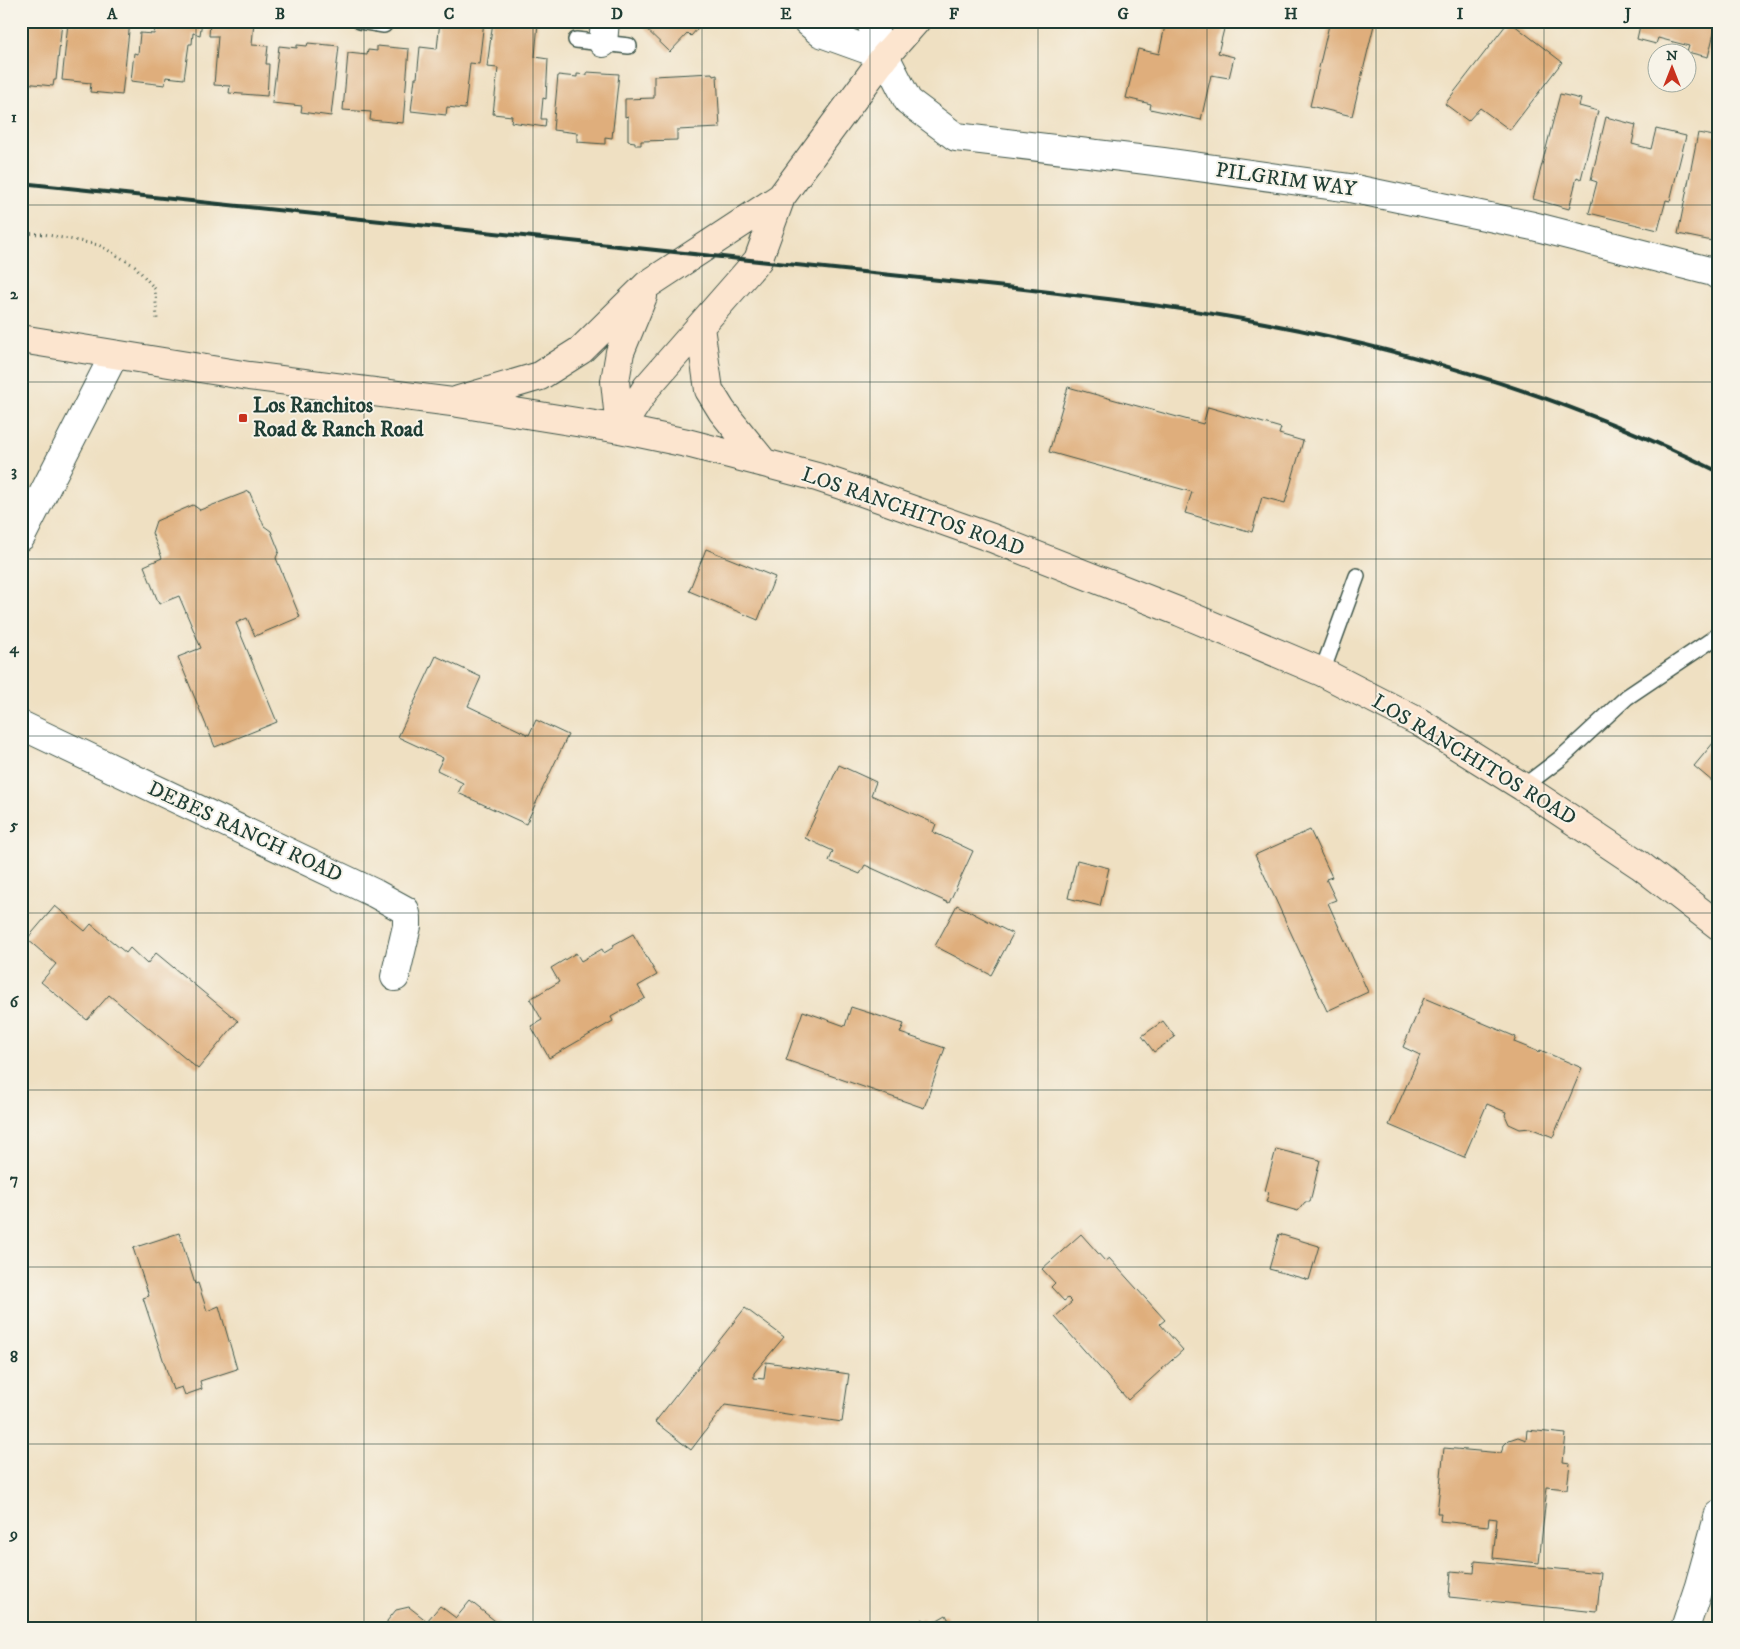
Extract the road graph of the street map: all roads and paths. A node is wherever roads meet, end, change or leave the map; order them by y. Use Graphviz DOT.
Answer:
graph roads {
  1 [pos="360,21"];
  2 [pos="807,21"];
  3 [pos="870,21"];
  4 [pos="916,21"];
  5 [pos="384,25"];
  6 [pos="612,37"];
  7 [pos="576,40"];
  8 [pos="885,56"];
  9 [pos="782,197"];
  10 [pos="21,233"];
  11 [pos="1719,276"];
  12 [pos="647,285"];
  13 [pos="157,319"];
  14 [pos="700,327"];
  15 [pos="21,339"];
  16 [pos="114,355"];
  17 [pos="452,402"];
  18 [pos="620,429"];
  19 [pos="764,463"];
  20 [pos="21,537"];
  21 [pos="1357,576"];
  22 [pos="1719,632"];
  23 [pos="1322,672"];
  24 [pos="21,725"];
  25 [pos="1523,786"];
  26 [pos="1719,926"];
  27 [pos="395,978"];
  28 [pos="1719,1514"];
  29 [pos="1685,1628"];
  1 -- 5 [label="lane"];
  2 -- 8 [label="street"];
  3 -- 8 [label="street, PILGRIM WAY"];
  4 -- 8 [label="main road"];
  6 -- 7 [label="lane"];
  8 -- 9 [label="main road"];
  8 -- 11 [label="street, PILGRIM WAY"];
  9 -- 12 [label="main road"];
  9 -- 14 [label="main road"];
  10 -- 13 [label="path"];
  12 -- 17 [label="main road"];
  12 -- 18 [label="main road"];
  14 -- 18 [label="main road"];
  14 -- 19 [label="main road"];
  15 -- 16 [label="main road, LOS RANCHITOS ROAD"];
  16 -- 17 [label="main road, LOS RANCHITOS ROAD"];
  16 -- 20 [label="street"];
  17 -- 18 [label="main road, LOS RANCHITOS ROAD"];
  18 -- 19 [label="main road, LOS RANCHITOS ROAD"];
  19 -- 23 [label="main road, LOS RANCHITOS ROAD"];
  21 -- 23 [label="lane"];
  22 -- 25 [label="lane"];
  23 -- 25 [label="main road, LOS RANCHITOS ROAD"];
  24 -- 27 [label="street, DEBES RANCH ROAD"];
  25 -- 26 [label="main road, LOS RANCHITOS ROAD"];
  28 -- 29 [label="street"];
}
